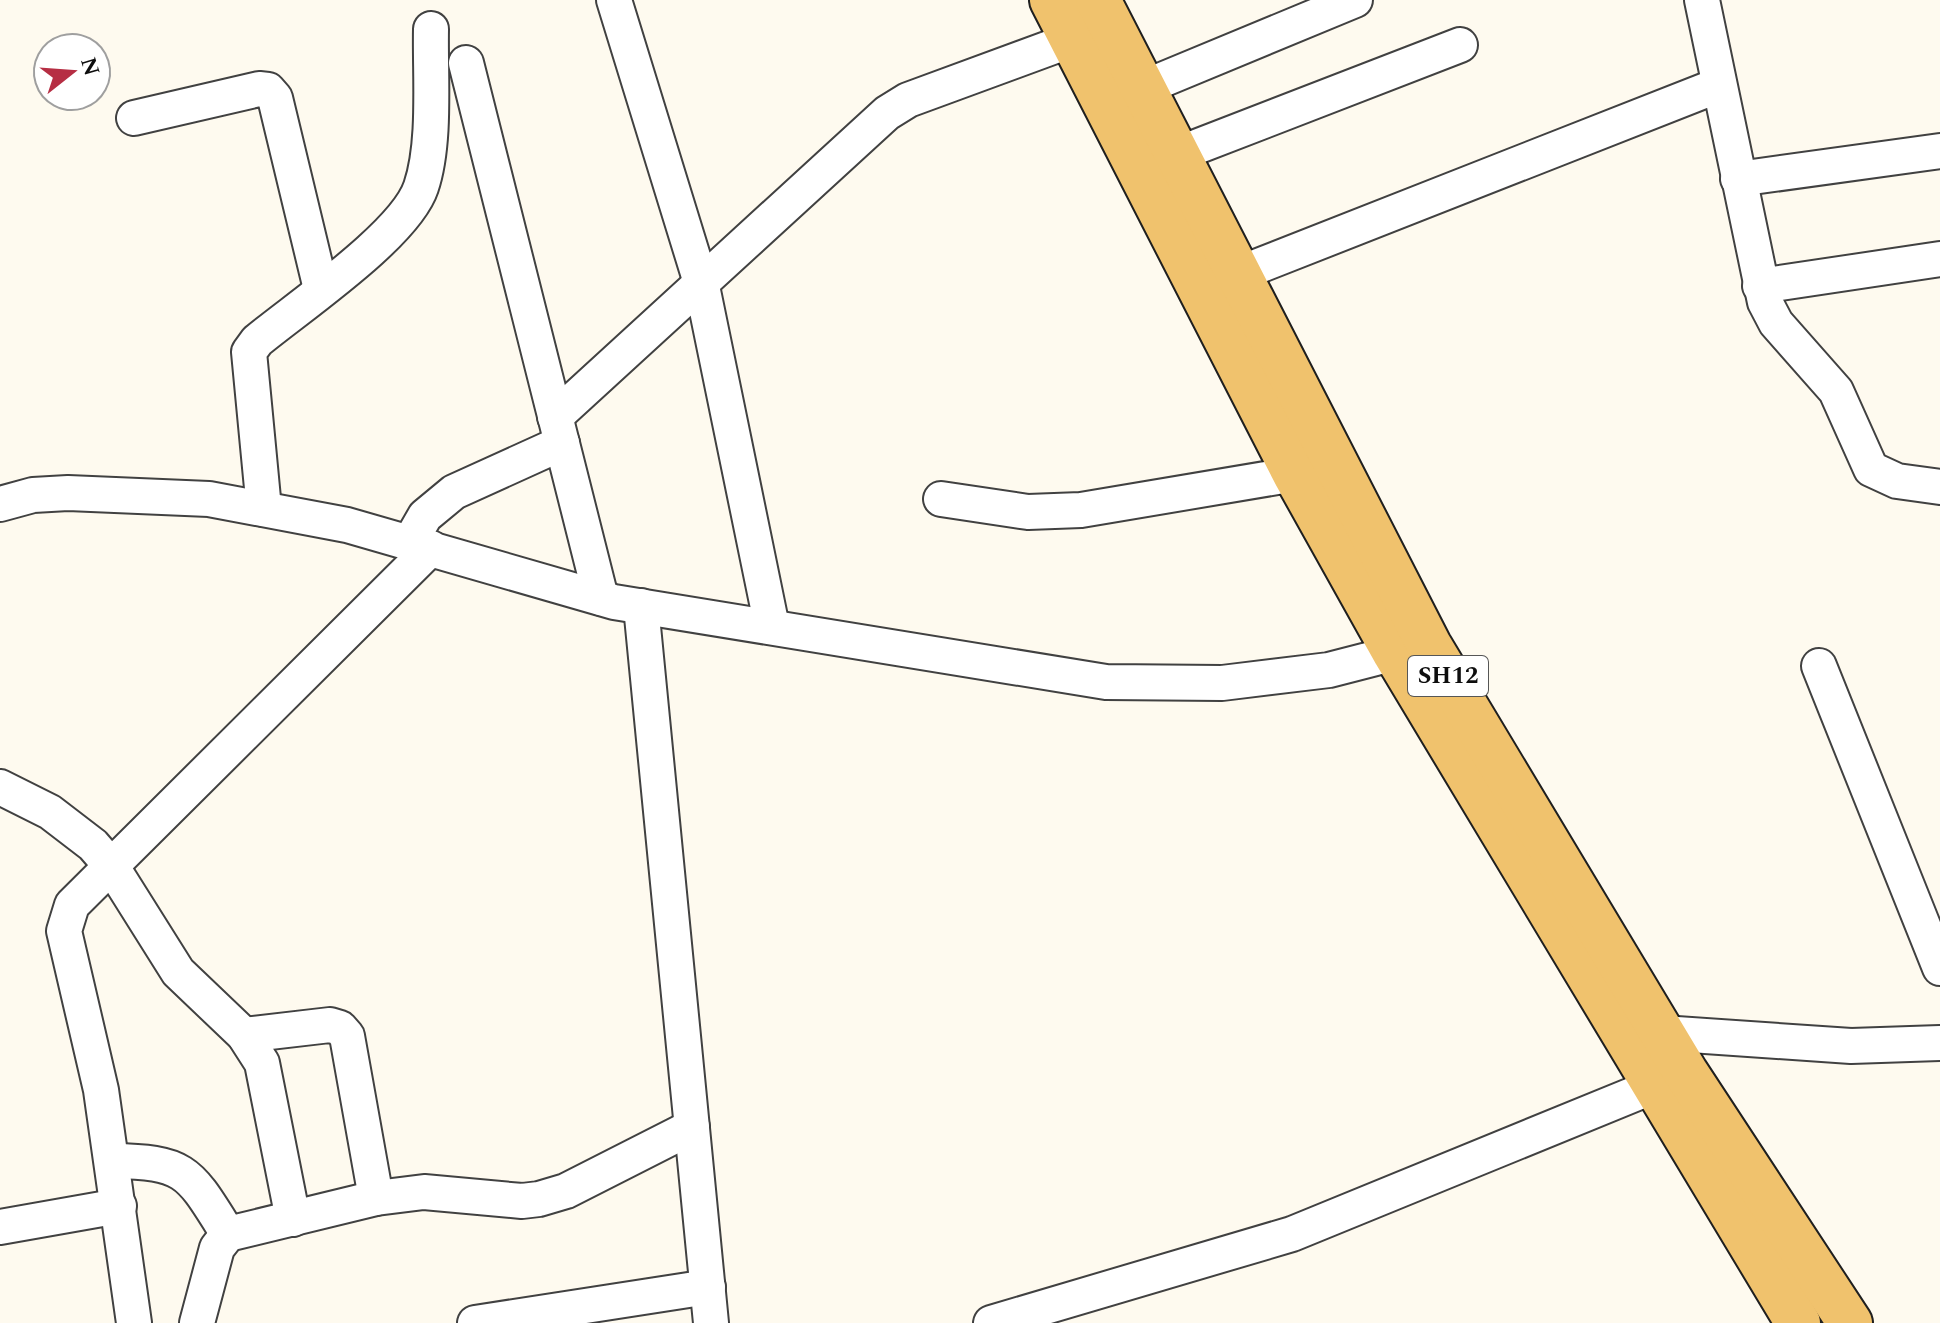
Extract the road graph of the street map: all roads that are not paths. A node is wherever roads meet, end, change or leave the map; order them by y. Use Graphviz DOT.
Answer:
graph roads {
  1 [pos="614,0"];
  2 [pos="1052,0"];
  3 [pos="1355,0"];
  4 [pos="1702,0"];
  5 [pos="1105,12"];
  6 [pos="431,29"];
  7 [pos="1072,39"];
  8 [pos="1460,45"];
  9 [pos="466,63"];
  10 [pos="1719,85"];
  11 [pos="1145,87"];
  12 [pos="134,118"];
  13 [pos="1940,151"];
  14 [pos="1178,154"];
  15 [pos="1738,179"];
  16 [pos="1940,259"];
  17 [pos="1238,274"];
  18 [pos="702,286"];
  19 [pos="1760,286"];
  20 [pos="321,289"];
  21 [pos="558,430"];
  22 [pos="1295,474"];
  23 [pos="1940,487"];
  24 [pos="941,499"];
  25 [pos="0,504"];
  26 [pos="264,509"];
  27 [pos="420,545"];
  28 [pos="601,598"];
  29 [pos="641,606"];
  30 [pos="772,627"];
  31 [pos="1395,653"];
  32 [pos="1819,666"];
  33 [pos="0,787"];
  34 [pos="112,867"];
  35 [pos="1940,968"];
  36 [pos="1662,1033"];
  37 [pos="244,1035"];
  38 [pos="1940,1043"];
  39 [pos="1654,1086"];
  40 [pos="692,1127"];
  41 [pos="112,1161"];
  42 [pos="376,1198"];
  43 [pos="119,1206"];
  44 [pos="293,1219"];
  45 [pos="0,1227"];
  46 [pos="228,1234"];
  47 [pos="708,1287"];
  48 [pos="134,1323"];
  49 [pos="197,1323"];
  50 [pos="475,1323"];
  51 [pos="711,1323"];
  52 [pos="991,1323"];
  53 [pos="1798,1323"];
  54 [pos="1850,1323"];
  1 -- 18 [label="street"];
  2 -- 7 [label="main road"];
  3 -- 11 [label="street"];
  4 -- 10 [label="street"];
  5 -- 7 [label="street"];
  5 -- 11 [label="main road, SH12"];
  6 -- 20 [label="street"];
  7 -- 18 [label="street"];
  7 -- 22 [label="main road"];
  8 -- 14 [label="street"];
  9 -- 21 [label="street"];
  10 -- 15 [label="street"];
  10 -- 17 [label="street"];
  11 -- 14 [label="main road, SH12"];
  12 -- 20 [label="street"];
  13 -- 15 [label="street"];
  14 -- 17 [label="main road, SH12"];
  15 -- 19 [label="street"];
  16 -- 19 [label="street"];
  17 -- 36 [label="main road, SH12"];
  18 -- 21 [label="street"];
  18 -- 30 [label="street"];
  19 -- 23 [label="street"];
  20 -- 26 [label="street"];
  21 -- 27 [label="street"];
  21 -- 28 [label="street"];
  22 -- 24 [label="street"];
  22 -- 31 [label="main road"];
  25 -- 26 [label="street"];
  26 -- 27 [label="street"];
  27 -- 28 [label="street"];
  27 -- 34 [label="street"];
  28 -- 29 [label="street"];
  29 -- 30 [label="street"];
  29 -- 40 [label="street"];
  30 -- 31 [label="street"];
  31 -- 39 [label="main road"];
  32 -- 35 [label="street"];
  33 -- 34 [label="street"];
  34 -- 37 [label="street"];
  34 -- 41 [label="street"];
  36 -- 38 [label="street"];
  36 -- 54 [label="main road, SH12"];
  37 -- 42 [label="street"];
  37 -- 44 [label="street"];
  39 -- 52 [label="street"];
  39 -- 53 [label="main road"];
  40 -- 42 [label="street"];
  40 -- 47 [label="street"];
  41 -- 43 [label="street"];
  41 -- 46 [label="street"];
  42 -- 44 [label="street"];
  43 -- 45 [label="street"];
  43 -- 48 [label="street"];
  44 -- 46 [label="street"];
  46 -- 49 [label="street"];
  47 -- 50 [label="street"];
  47 -- 51 [label="street"];
}
